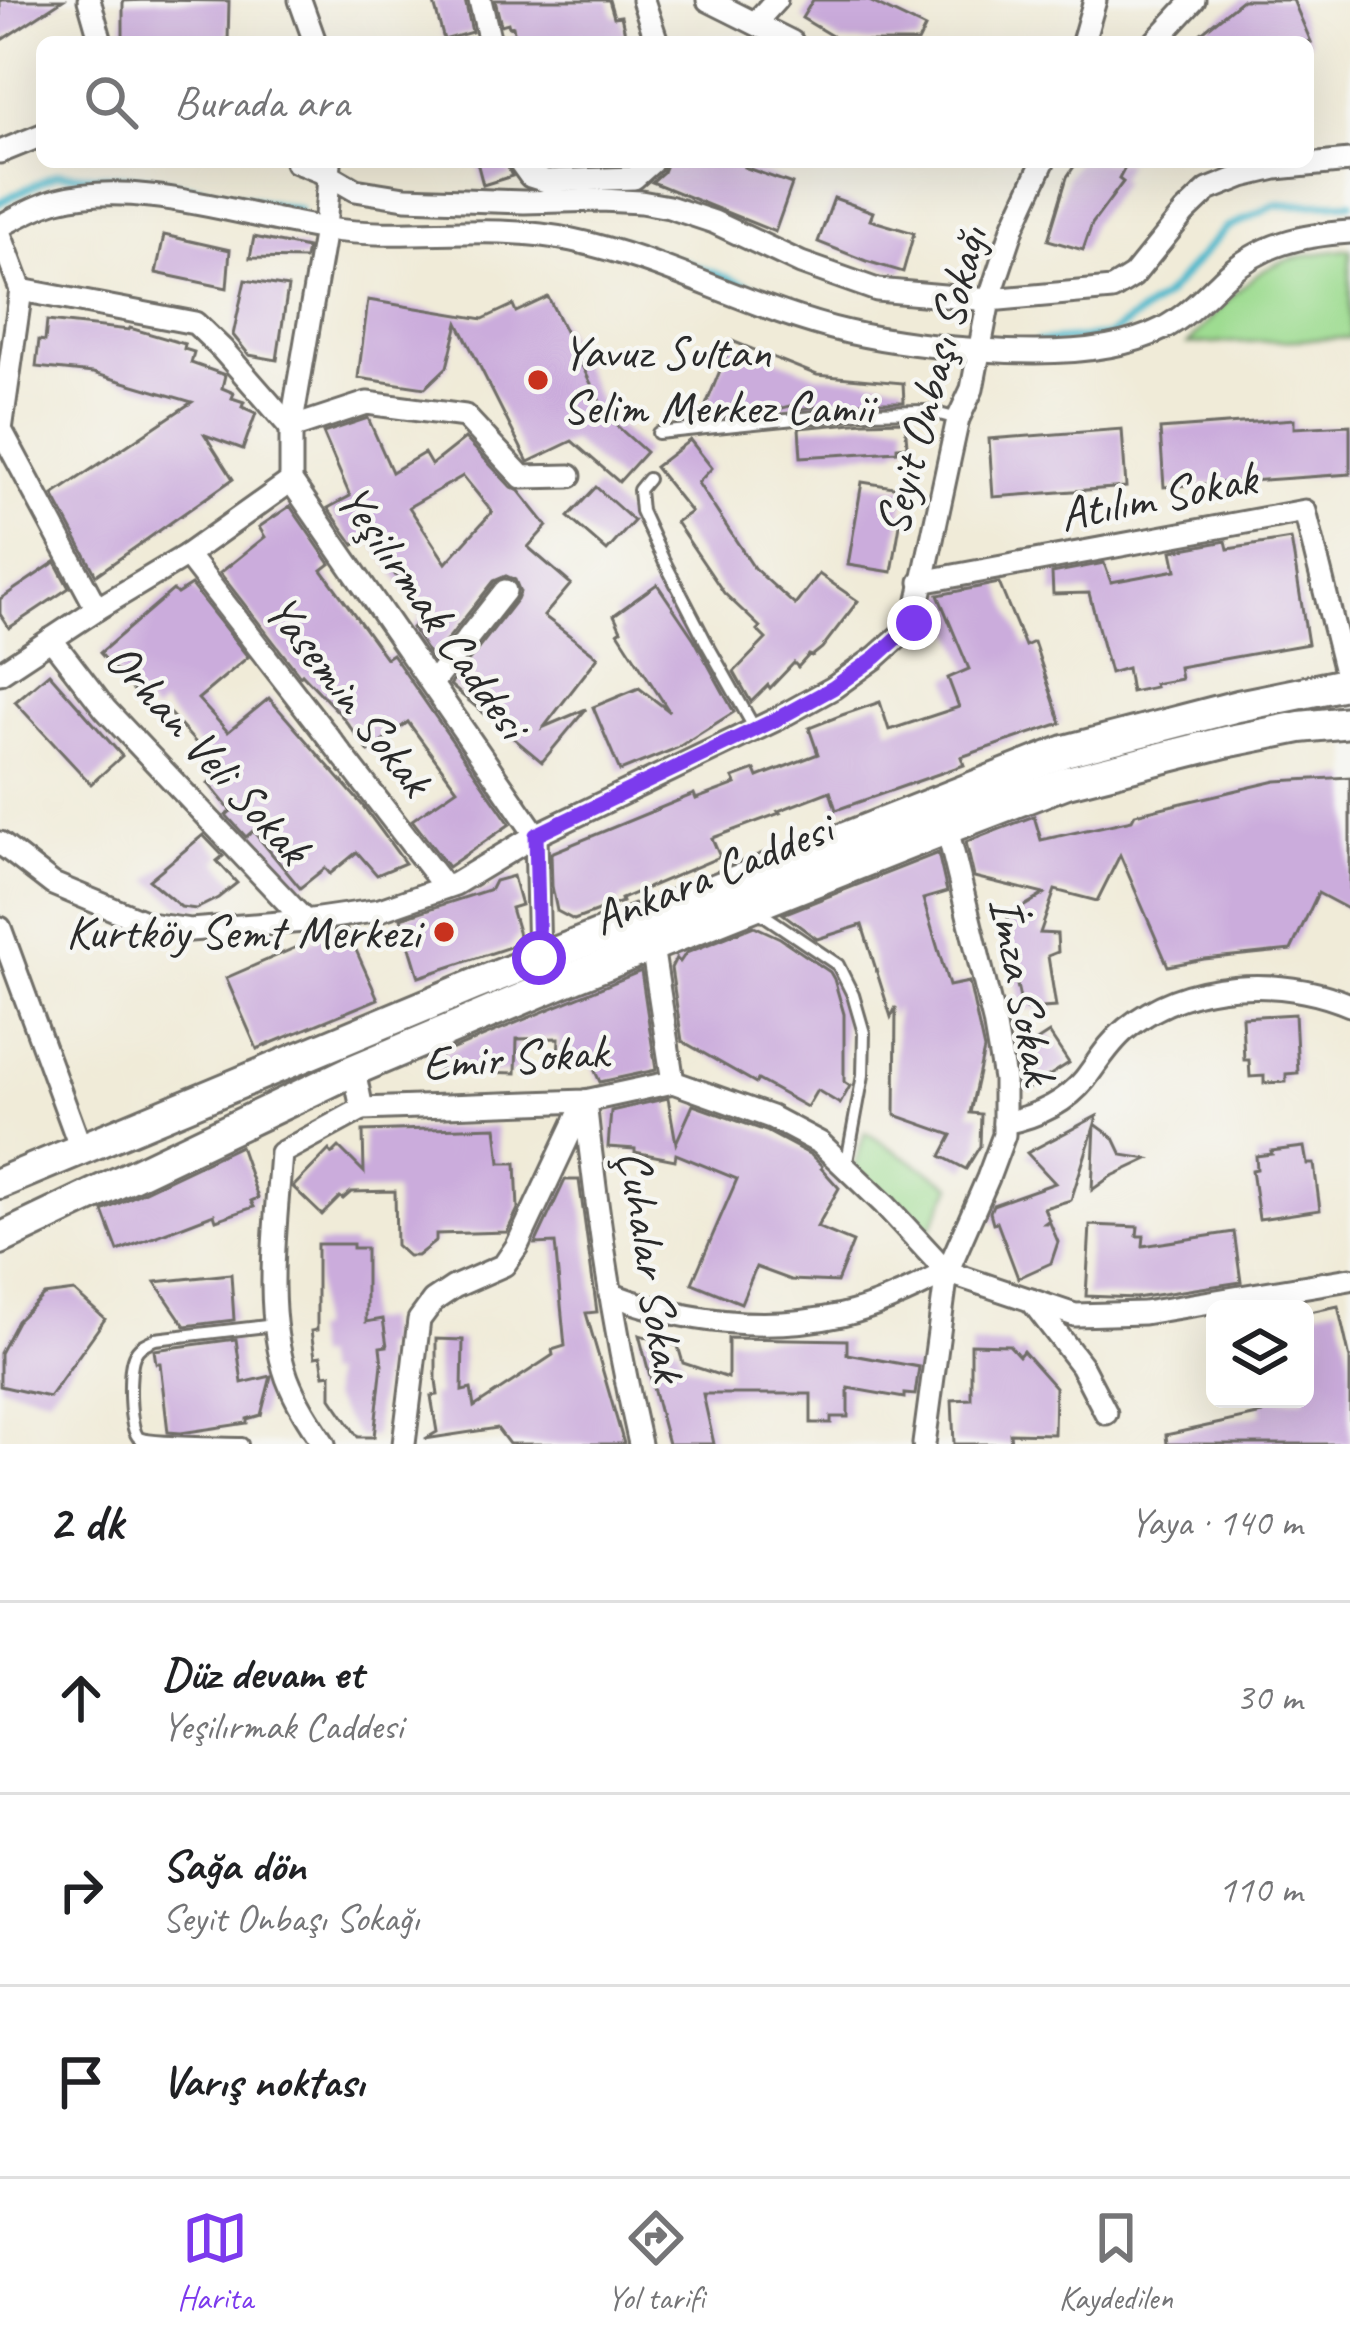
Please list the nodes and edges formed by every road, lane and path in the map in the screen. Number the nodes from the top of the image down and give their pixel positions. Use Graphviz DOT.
graph roads {
  1 [pos="88,0"];
  2 [pos="300,0"];
  3 [pos="481,0"];
  4 [pos="643,0"];
  5 [pos="709,0"];
  6 [pos="776,0"];
  7 [pos="1095,0"];
  8 [pos="1194,0"];
  9 [pos="755,23"];
  10 [pos="99,36"];
  11 [pos="313,36"];
  12 [pos="489,36"];
  13 [pos="655,36"];
  14 [pos="780,36"];
  15 [pos="1085,36"];
  16 [pos="1161,36"];
  17 [pos="36,137"];
  18 [pos="0,152"];
  19 [pos="1350,161"];
  20 [pos="1314,164"];
  21 [pos="524,168"];
  22 [pos="645,168"];
  23 [pos="1036,168"];
  24 [pos="1276,168"];
  25 [pos="330,169"];
  26 [pos="325,229"];
  27 [pos="0,230"];
  28 [pos="1350,232"];
  29 [pos="21,290"];
  30 [pos="989,300"];
  31 [pos="879,307"];
  32 [pos="857,333"];
  33 [pos="979,350"];
  34 [pos="958,418"];
  35 [pos="291,428"];
  36 [pos="1,430"];
  37 [pos="658,433"];
  38 [pos="570,476"];
  39 [pos="648,479"];
  40 [pos="291,481"];
  41 [pos="187,555"];
  42 [pos="922,582"];
  43 [pos="505,591"];
  44 [pos="97,609"];
  45 [pos="51,639"];
  46 [pos="5,661"];
  47 [pos="433,682"];
  48 [pos="1349,684"];
  49 [pos="1350,722"];
  50 [pos="755,729"];
  51 [pos="947,828"];
  52 [pos="536,835"];
  53 [pos="6,857"];
  54 [pos="444,886"];
  55 [pos="750,906"];
  56 [pos="305,921"];
  57 [pos="0,928"];
  58 [pos="652,946"];
  59 [pos="539,958"];
  60 [pos="1350,1005"];
  61 [pos="354,1070"];
  62 [pos="673,1082"];
  63 [pos="585,1101"];
  64 [pos="362,1109"];
  65 [pos="260,1115"];
  66 [pos="1004,1123"];
  67 [pos="81,1149"];
  68 [pos="281,1153"];
  69 [pos="846,1169"];
  70 [pos="0,1184"];
  71 [pos="0,1239"];
  72 [pos="947,1272"];
  73 [pos="1350,1279"];
  74 [pos="610,1294"];
  75 [pos="1031,1300"];
  76 [pos="275,1325"];
  77 [pos="1106,1413"];
  78 [pos="242,1444"];
  79 [pos="324,1444"];
  80 [pos="404,1444"];
  81 [pos="640,1444"];
  82 [pos="924,1444"];
  1 -- 10 [label="street"];
  2 -- 11 [label="street"];
  3 -- 12 [label="street"];
  4 -- 13 [label="street"];
  5 -- 9 [label="street"];
  6 -- 9 [label="street"];
  7 -- 15 [label="street"];
  8 -- 16 [label="street"];
  9 -- 14 [label="street"];
  17 -- 18 [label="street"];
  19 -- 20 [label="street"];
  21 -- 22 [label="street"];
  23 -- 30 [label="street, Seyit Onbaşı Sokağı"];
  24 -- 30 [label="street"];
  25 -- 26 [label="street, Yeşilırmak Caddesi"];
  25 -- 31 [label="street"];
  26 -- 27 [label="street"];
  26 -- 32 [label="street"];
  26 -- 35 [label="street, Yeşilırmak Caddesi"];
  27 -- 29 [label="street"];
  28 -- 33 [label="street"];
  29 -- 35 [label="street"];
  29 -- 36 [label="street"];
  30 -- 31 [label="street"];
  30 -- 33 [label="street, Seyit Onbaşı Sokağı"];
  31 -- 32 [label="street"];
  32 -- 33 [label="street"];
  33 -- 34 [label="street, Seyit Onbaşı Sokağı"];
  34 -- 37 [label="lane"];
  34 -- 42 [label="street, Seyit Onbaşı Sokağı"];
  35 -- 38 [label="street"];
  35 -- 40 [label="street, Yeşilırmak Caddesi"];
  36 -- 44 [label="street"];
  39 -- 50 [label="lane"];
  40 -- 41 [label="street"];
  40 -- 47 [label="street, Yeşilırmak Caddesi"];
  41 -- 44 [label="street"];
  41 -- 54 [label="street, Yasemin Sokak"];
  42 -- 48 [label="street, Atılım Sokak"];
  42 -- 50 [label="street, Seyit Onbaşı Sokağı"];
  43 -- 47 [label="street"];
  44 -- 45 [label="street"];
  45 -- 46 [label="street"];
  45 -- 56 [label="street, Orhan Veli Sokak"];
  47 -- 52 [label="street, Yeşilırmak Caddesi"];
  48 -- 59 [label="main road, Ankara Caddesi"];
  49 -- 51 [label="main road, Ankara Caddesi"];
  50 -- 52 [label="street, Seyit Onbaşı Sokağı"];
  51 -- 55 [label="main road, Ankara Caddesi"];
  51 -- 66 [label="street, İmza Sokak"];
  52 -- 54 [label="street, Seyit Onbaşı Sokağı"];
  52 -- 59 [label="street"];
  53 -- 56 [label="street, Seyit Onbaşı Sokağı"];
  54 -- 56 [label="street, Seyit Onbaşı Sokağı"];
  55 -- 58 [label="main road, Ankara Caddesi"];
  55 -- 69 [label="lane"];
  57 -- 67 [label="street"];
  58 -- 61 [label="main road, Ankara Caddesi"];
  58 -- 62 [label="street"];
  59 -- 67 [label="main road, Ankara Caddesi"];
  60 -- 66 [label="street"];
  61 -- 64 [label="street"];
  61 -- 65 [label="main road, Ankara Caddesi"];
  62 -- 63 [label="street, Emir Sokak"];
  62 -- 69 [label="street"];
  63 -- 64 [label="street, Emir Sokak"];
  63 -- 74 [label="street, Çuhalar Sokak"];
  63 -- 80 [label="street"];
  64 -- 68 [label="street"];
  65 -- 68 [label="street"];
  65 -- 71 [label="main road, Ankara Caddesi"];
  66 -- 72 [label="street, İmza Sokak"];
  67 -- 70 [label="main road, Ankara Caddesi"];
  68 -- 76 [label="street"];
  69 -- 72 [label="street"];
  72 -- 74 [label="street"];
  72 -- 75 [label="street"];
  72 -- 82 [label="street, İmza Sokak"];
  73 -- 75 [label="street"];
  74 -- 81 [label="street, Çuhalar Sokak"];
  75 -- 77 [label="street"];
  76 -- 78 [label="lane"];
  76 -- 79 [label="street"];
}
